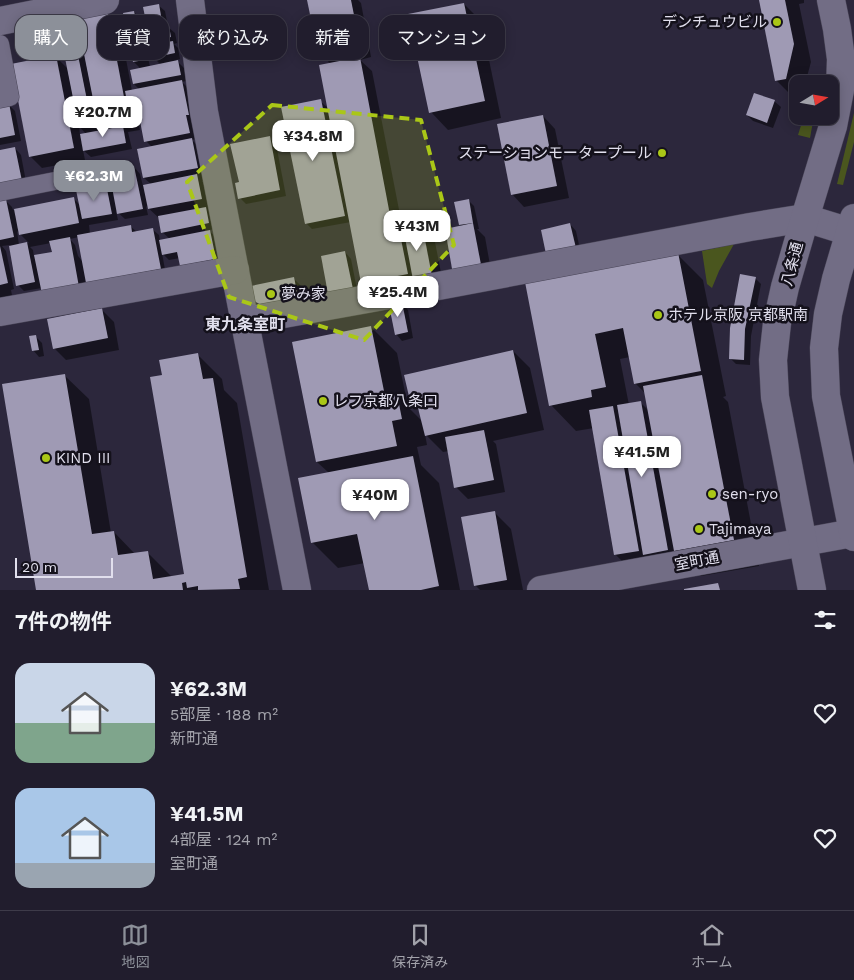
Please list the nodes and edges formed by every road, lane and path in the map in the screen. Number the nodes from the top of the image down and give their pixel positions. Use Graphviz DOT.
graph roads {
  1 [pos="190,0"];
  2 [pos="831,0"];
  3 [pos="88,2"];
  4 [pos="0,21"];
  5 [pos="0,44"];
  6 [pos="0,99"];
  7 [pos="85,175"];
  8 [pos="0,192"];
  9 [pos="804,218"];
  10 [pos="852,225"];
  11 [pos="235,270"];
  12 [pos="0,312"];
  13 [pos="245,321"];
  14 [pos="854,534"];
  15 [pos="802,542"];
  16 [pos="547,589"];
  17 [pos="297,590"];
  18 [pos="812,590"];
  1 -- 11 [label="street"];
  2 -- 9 [label="street, 八条通"];
  3 -- 4 [label="street"];
  5 -- 6 [label="lane"];
  7 -- 8 [label="lane"];
  9 -- 10 [label="street"];
  9 -- 13 [label="street"];
  9 -- 15 [label="street, 八条通"];
  10 -- 14 [label="street"];
  11 -- 12 [label="street"];
  11 -- 13 [label="street"];
  13 -- 17 [label="street"];
  14 -- 15 [label="street, 室町通"];
  15 -- 16 [label="street, 室町通"];
  15 -- 18 [label="street, 八条通"];
}
